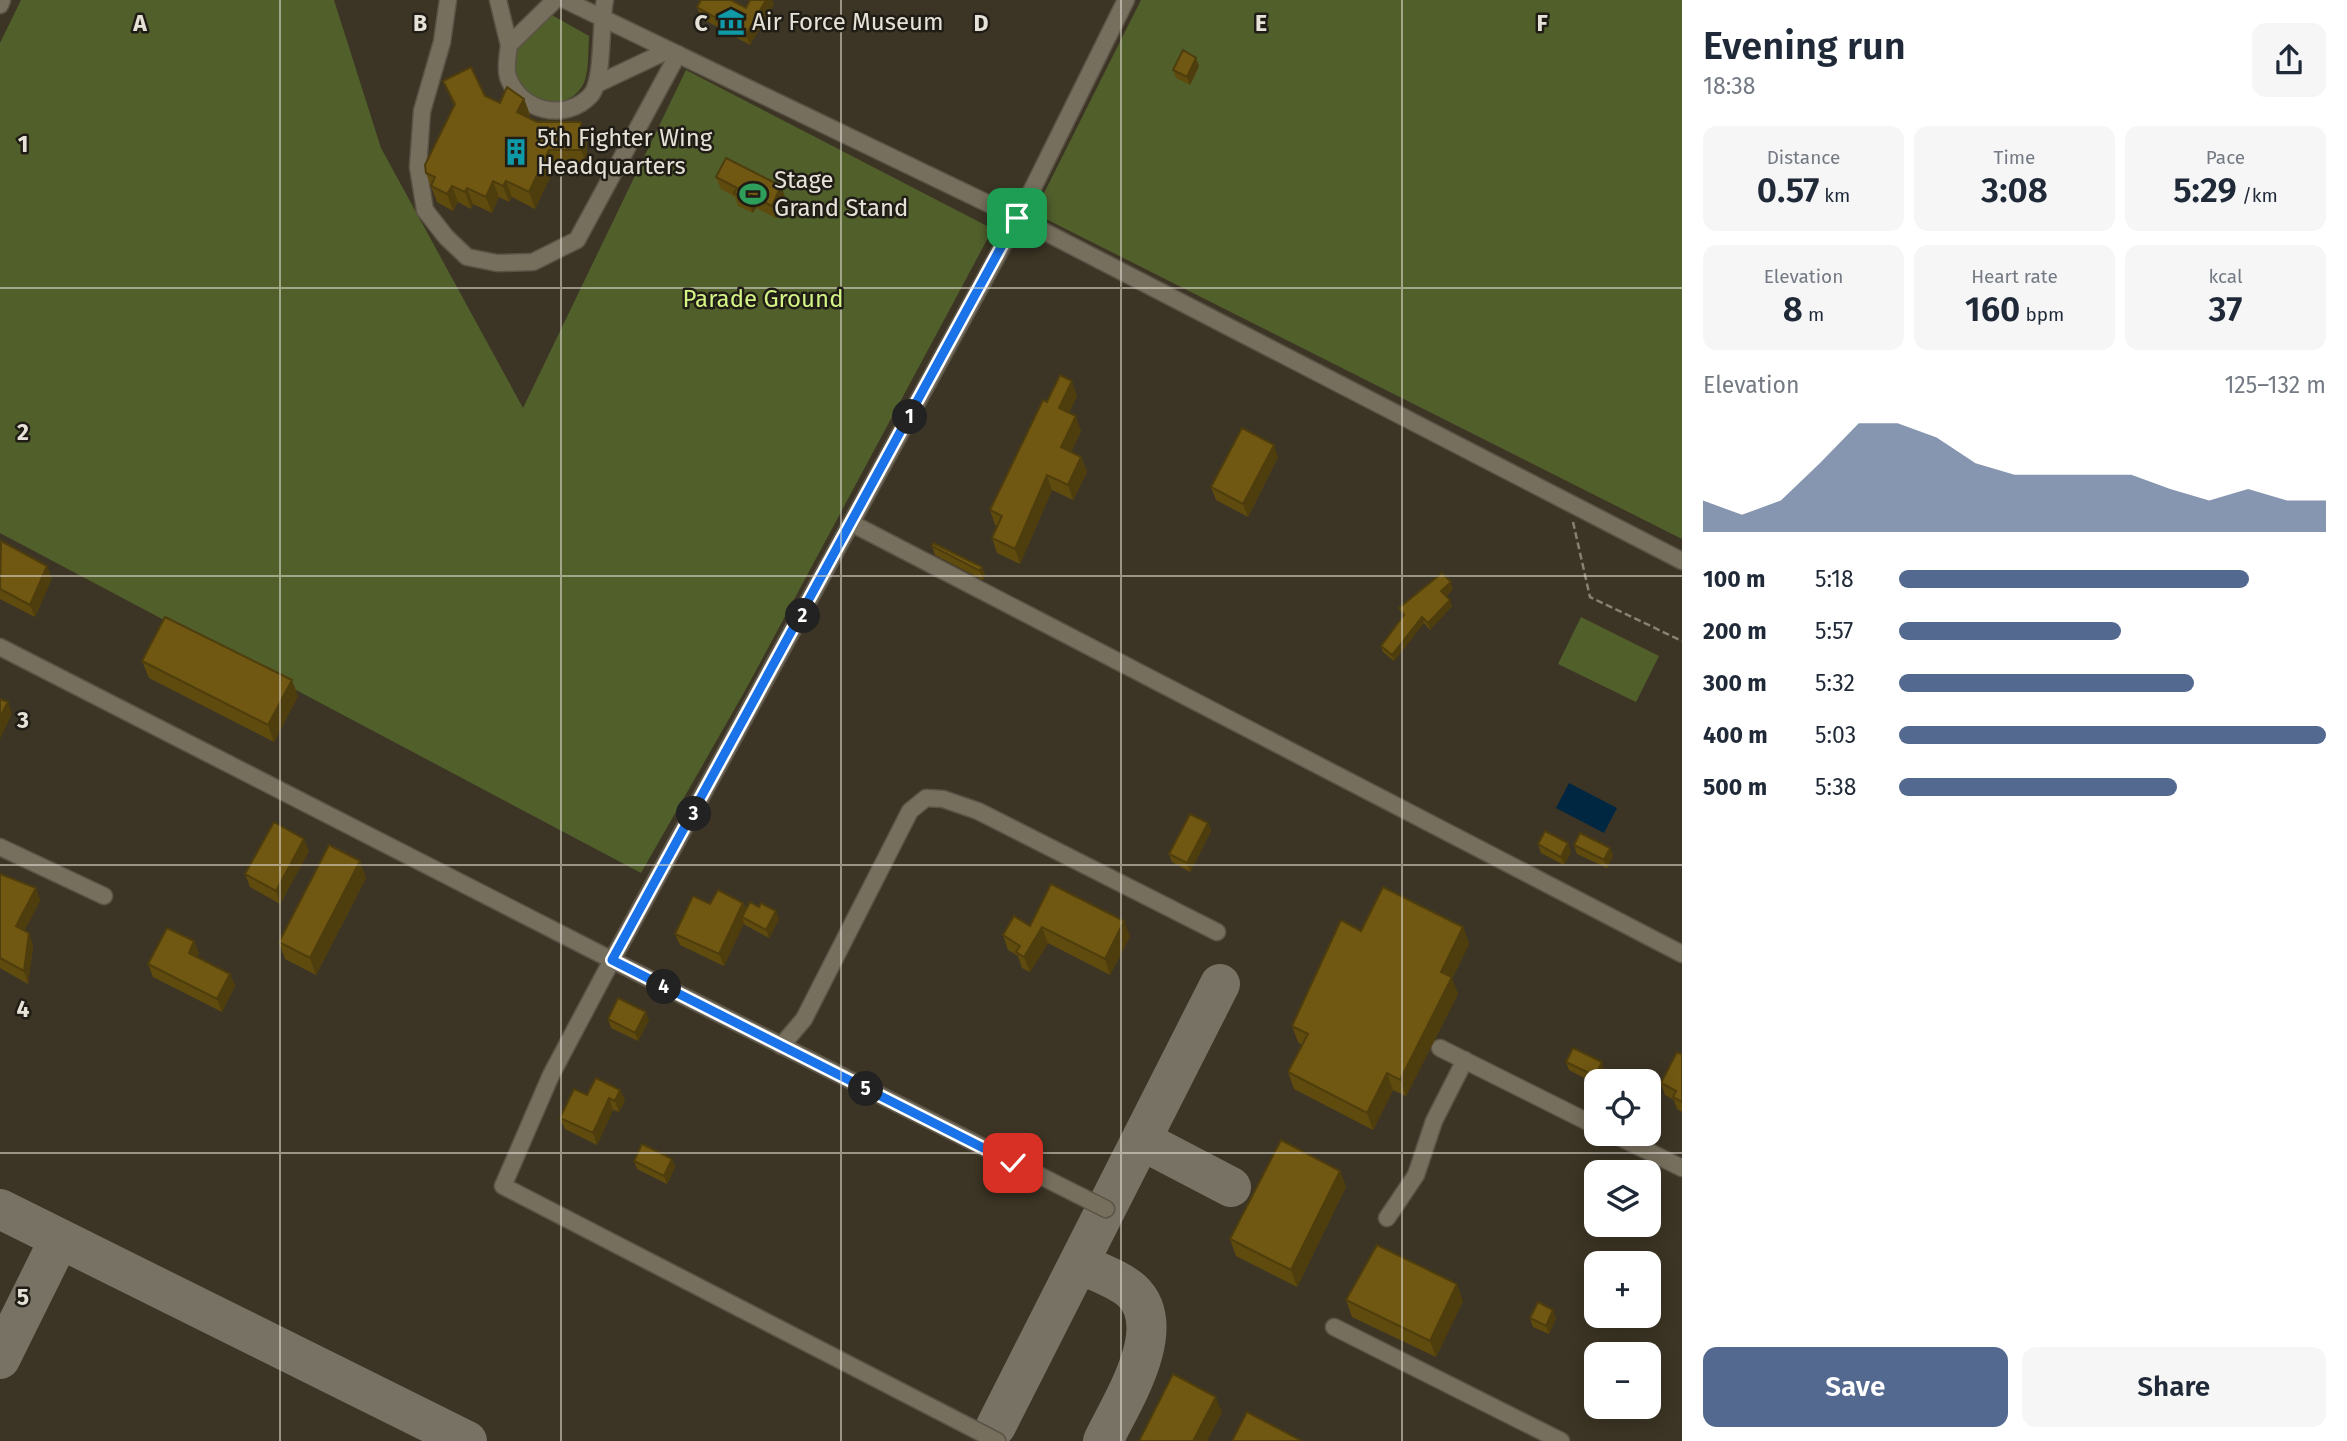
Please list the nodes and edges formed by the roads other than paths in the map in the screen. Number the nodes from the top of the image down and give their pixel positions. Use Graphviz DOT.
graph roads {
  1 [pos="2,0"];
  2 [pos="448,0"];
  3 [pos="498,0"];
  4 [pos="555,0"];
  5 [pos="565,0"];
  6 [pos="605,0"];
  7 [pos="1126,0"];
  8 [pos="0,5"];
  9 [pos="600,19"];
  10 [pos="509,45"];
  11 [pos="673,52"];
  12 [pos="597,84"];
  13 [pos="1017,218"];
  14 [pos="853,524"];
  15 [pos="1682,561"];
  16 [pos="0,647"];
  17 [pos="0,847"];
  18 [pos="104,896"];
  19 [pos="1217,932"];
  20 [pos="1682,954"];
  21 [pos="612,960"];
  22 [pos="781,1046"];
  23 [pos="1440,1048"];
  24 [pos="1465,1060"];
  25 [pos="1584,1120"];
  26 [pos="1637,1146"];
  27 [pos="1682,1168"];
  28 [pos="1105,1209"];
  29 [pos="1387,1218"];
  30 [pos="1334,1327"];
  31 [pos="997,1441"];
  32 [pos="1561,1441"];
  1 -- 8 [label="lane"];
  2 -- 11 [label="lane"];
  3 -- 10 [label="lane"];
  4 -- 10 [label="lane"];
  5 -- 9 [label="lane"];
  6 -- 9 [label="lane"];
  7 -- 13 [label="lane"];
  9 -- 11 [label="lane"];
  9 -- 12 [label="lane"];
  10 -- 12 [label="lane"];
  11 -- 12 [label="lane"];
  11 -- 13 [label="lane"];
  13 -- 14 [label="lane"];
  13 -- 15 [label="lane"];
  14 -- 20 [label="lane"];
  14 -- 21 [label="lane"];
  16 -- 21 [label="lane"];
  17 -- 18 [label="lane"];
  19 -- 22 [label="lane"];
  21 -- 22 [label="lane"];
  21 -- 31 [label="lane"];
  22 -- 28 [label="lane"];
  23 -- 24 [label="lane"];
  24 -- 25 [label="lane"];
  24 -- 29 [label="lane"];
  26 -- 27 [label="lane"];
  30 -- 32 [label="lane"];
}
